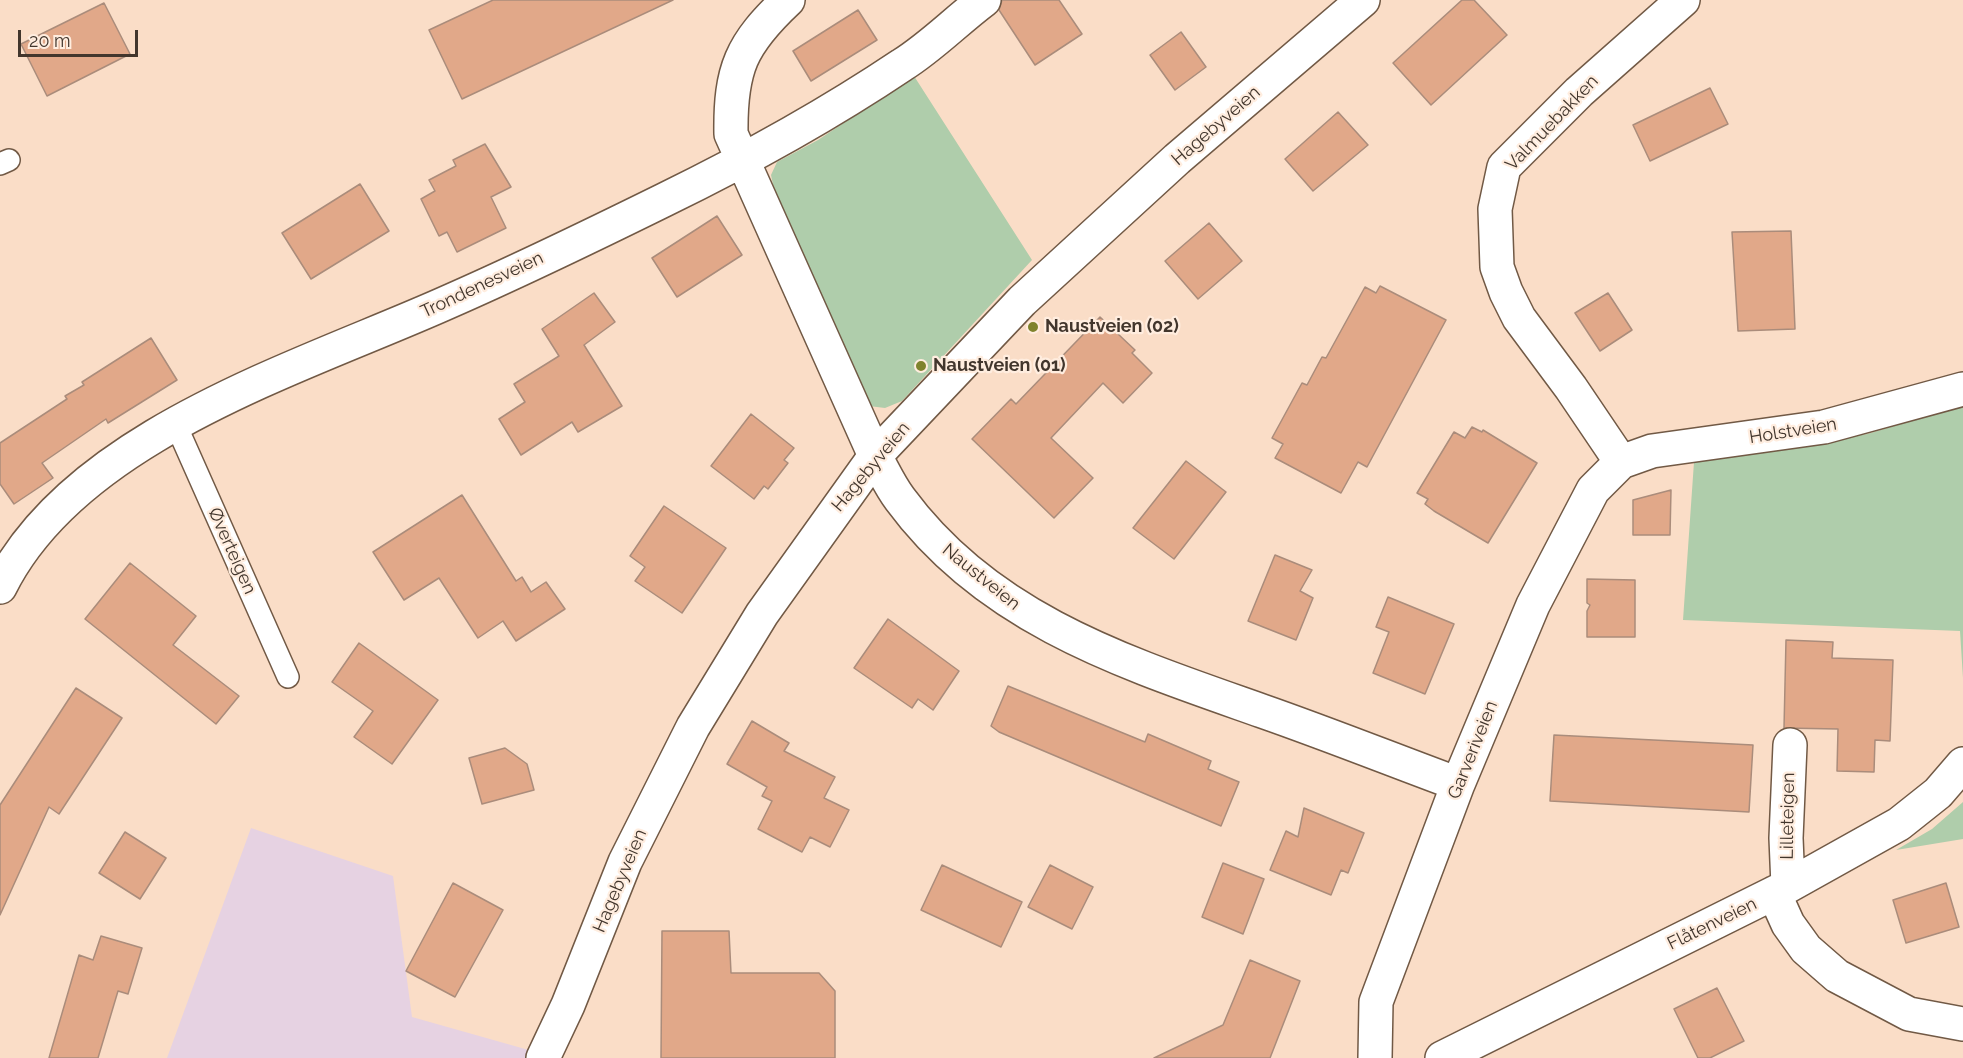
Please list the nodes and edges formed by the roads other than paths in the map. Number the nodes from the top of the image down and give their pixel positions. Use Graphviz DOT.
graph roads {
  1 [pos="788,0"];
  2 [pos="984,0"];
  3 [pos="1363,0"];
  4 [pos="1683,0"];
  5 [pos="742,160"];
  6 [pos="1963,389"];
  7 [pos="176,425"];
  8 [pos="875,456"];
  9 [pos="1621,462"];
  10 [pos="0,587"];
  11 [pos="288,676"];
  12 [pos="1790,745"];
  13 [pos="1963,764"];
  14 [pos="1458,784"];
  15 [pos="1781,890"];
  16 [pos="1963,1024"];
  17 [pos="543,1058"];
  18 [pos="1375,1058"];
  19 [pos="1443,1058"];
  1 -- 5 [label="street, Naustveien"];
  2 -- 5 [label="street, Trondenesveien"];
  3 -- 8 [label="street, Hagebyveien"];
  4 -- 9 [label="street, Valmuebakken"];
  5 -- 7 [label="street, Trondenesveien"];
  5 -- 8 [label="street, Naustveien"];
  6 -- 9 [label="street, Holstveien"];
  7 -- 10 [label="street, Trondenesveien"];
  7 -- 11 [label="lane, Øverteigen"];
  8 -- 14 [label="street, Naustveien"];
  8 -- 17 [label="street, Hagebyveien"];
  9 -- 14 [label="street, Garveriveien"];
  12 -- 15 [label="street, Lilleteigen"];
  13 -- 15 [label="street, Flåtenveien"];
  14 -- 18 [label="street, Garveriveien"];
  15 -- 16 [label="street"];
  15 -- 19 [label="street, Flåtenveien"];
}
